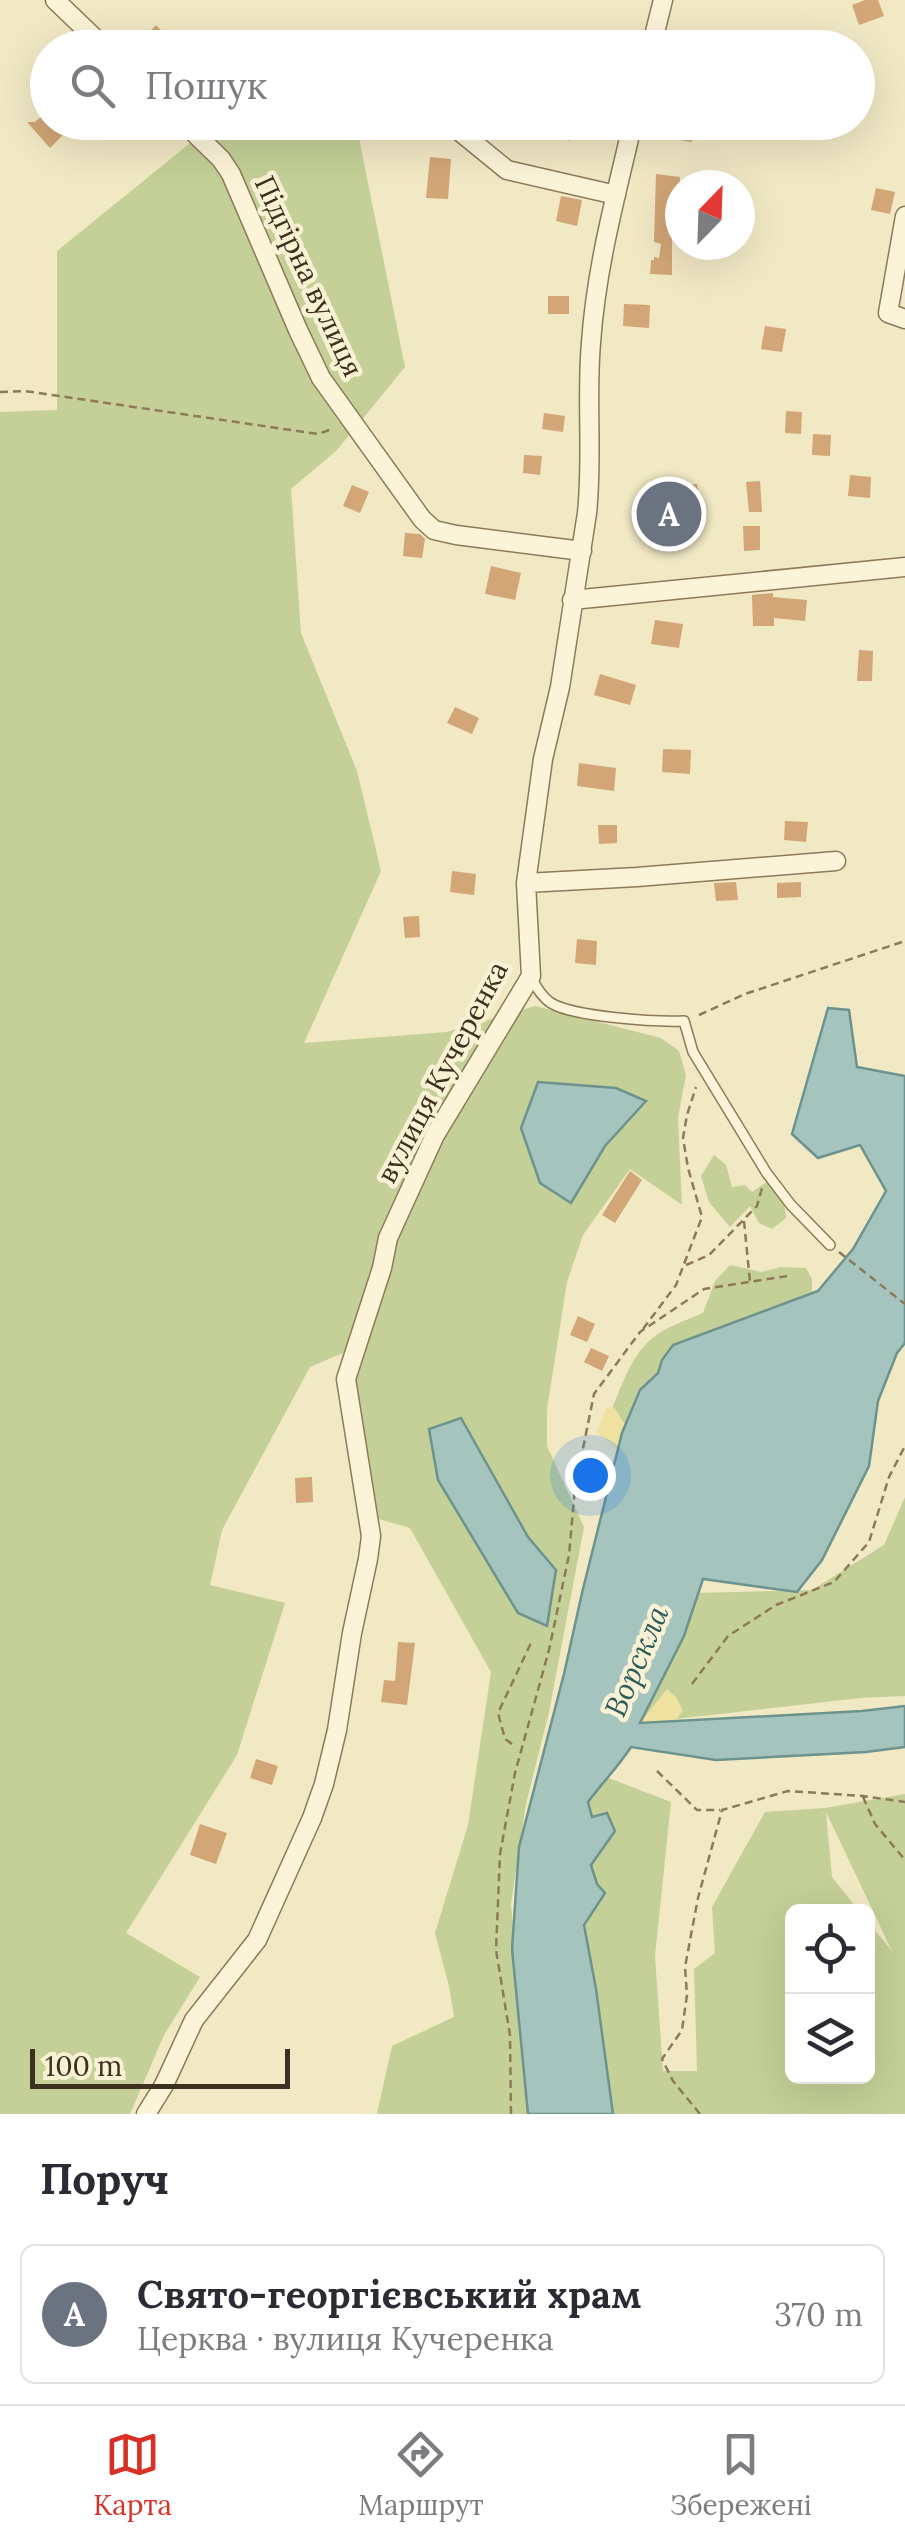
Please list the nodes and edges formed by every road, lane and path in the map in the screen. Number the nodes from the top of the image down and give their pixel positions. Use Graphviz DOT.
graph roads {
  1 [pos="55,0"];
  2 [pos="662,0"];
  3 [pos="86,30"];
  4 [pos="656,30"];
  5 [pos="201,140"];
  6 [pos="470,140"];
  7 [pos="629,140"];
  8 [pos="616,194"];
  9 [pos="905,216"];
  10 [pos="905,319"];
  11 [pos="0,392"];
  12 [pos="352,422"];
  13 [pos="582,551"];
  14 [pos="905,567"];
  15 [pos="572,600"];
  16 [pos="836,861"];
  17 [pos="526,882"];
  18 [pos="905,941"];
  19 [pos="531,976"];
  20 [pos="684,1021"];
  21 [pos="701,1066"];
  22 [pos="766,1172"];
  23 [pos="744,1219"];
  24 [pos="830,1245"];
  25 [pos="683,1267"];
  26 [pos="788,1276"];
  27 [pos="750,1282"];
  28 [pos="905,1304"];
  29 [pos="640,1332"];
  30 [pos="905,1446"];
  31 [pos="531,1642"];
  32 [pos="692,1684"];
  33 [pos="512,1744"];
  34 [pos="657,1771"];
  35 [pos="863,1796"];
  36 [pos="905,1802"];
  37 [pos="722,1810"];
  38 [pos="905,1860"];
  39 [pos="146,2114"];
  40 [pos="510,2114"];
  41 [pos="700,2114"];
  1 -- 3 [label="street"];
  2 -- 4 [label="street"];
  5 -- 12 [label="street, Підгірна вулиця"];
  6 -- 8 [label="street"];
  7 -- 8 [label="street, вулиця Кучеренка"];
  8 -- 13 [label="street, вулиця Кучеренка"];
  9 -- 10 [label="street"];
  11 -- 12 [label="path"];
  12 -- 13 [label="street, Підгірна вулиця"];
  13 -- 15 [label="street, вулиця Кучеренка"];
  14 -- 15 [label="street"];
  15 -- 17 [label="street, вулиця Кучеренка"];
  16 -- 17 [label="street"];
  17 -- 19 [label="street, вулиця Кучеренка"];
  18 -- 20 [label="path"];
  19 -- 20 [label="lane"];
  19 -- 39 [label="street, вулиця Кучеренка"];
  20 -- 21 [label="lane"];
  21 -- 22 [label="lane"];
  21 -- 25 [label="path"];
  22 -- 23 [label="path"];
  22 -- 24 [label="lane"];
  23 -- 25 [label="path"];
  23 -- 27 [label="path"];
  24 -- 28 [label="path"];
  25 -- 29 [label="path"];
  26 -- 27 [label="path"];
  27 -- 29 [label="path"];
  29 -- 40 [label="path"];
  30 -- 32 [label="path"];
  31 -- 33 [label="path"];
  34 -- 37 [label="path"];
  35 -- 36 [label="path"];
  35 -- 37 [label="path"];
  35 -- 38 [label="path"];
  37 -- 41 [label="path"];
}
